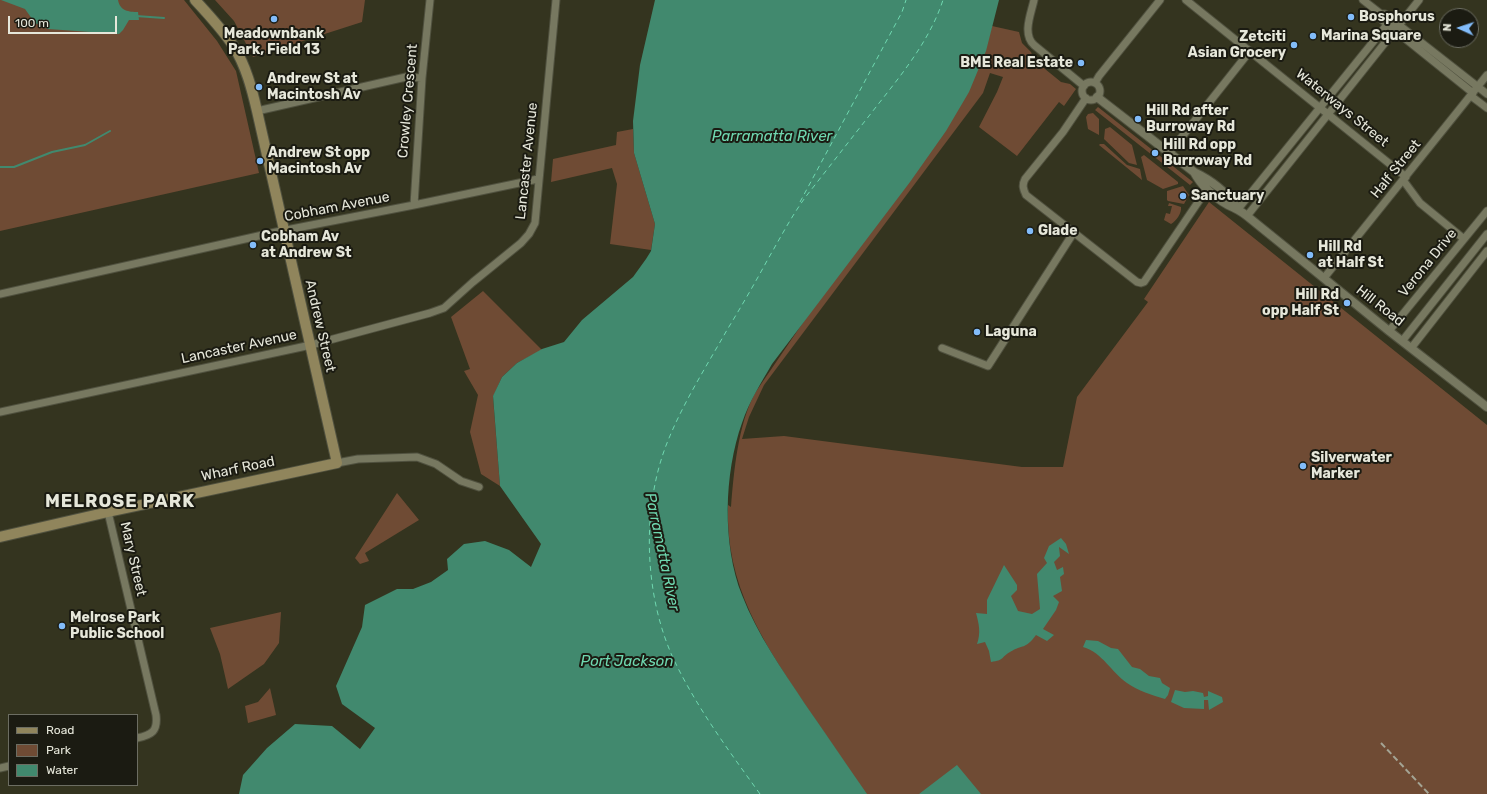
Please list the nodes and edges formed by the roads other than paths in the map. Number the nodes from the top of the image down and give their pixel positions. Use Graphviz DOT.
graph roads {
  1 [pos="195,0"];
  2 [pos="430,0"];
  3 [pos="556,0"];
  4 [pos="1034,0"];
  5 [pos="1160,0"];
  6 [pos="1186,0"];
  7 [pos="1363,0"];
  8 [pos="1418,0"];
  9 [pos="1389,21"];
  10 [pos="1397,27"];
  11 [pos="1250,52"];
  12 [pos="1487,75"];
  13 [pos="422,78"];
  14 [pos="1095,83"];
  15 [pos="1084,86"];
  16 [pos="1478,86"];
  17 [pos="1472,94"];
  18 [pos="1487,94"];
  19 [pos="1097,97"];
  20 [pos="1086,98"];
  21 [pos="1320,107"];
  22 [pos="1487,108"];
  23 [pos="257,111"];
  24 [pos="1328,114"];
  25 [pos="1168,153"];
  26 [pos="1194,172"];
  27 [pos="538,179"];
  28 [pos="1405,179"];
  29 [pos="1207,189"];
  30 [pos="414,205"];
  31 [pos="1238,209"];
  32 [pos="1487,211"];
  33 [pos="1247,216"];
  34 [pos="284,230"];
  35 [pos="1074,232"];
  36 [pos="1487,234"];
  37 [pos="1464,240"];
  38 [pos="1476,248"];
  39 [pos="1486,253"];
  40 [pos="1324,278"];
  41 [pos="0,294"];
  42 [pos="1390,331"];
  43 [pos="1403,340"];
  44 [pos="311,345"];
  45 [pos="1412,347"];
  46 [pos="942,348"];
  47 [pos="1487,407"];
  48 [pos="0,412"];
  49 [pos="337,463"];
  50 [pos="478,487"];
  51 [pos="108,512"];
  52 [pos="0,536"];
  53 [pos="138,738"];
  1 -- 23 [label="main road, Andrew Street"];
  2 -- 13 [label="street, Crowley Crescent"];
  3 -- 27 [label="street, Lancaster Avenue"];
  4 -- 15 [label="street"];
  5 -- 14 [label="street"];
  6 -- 11 [label="street, Waterways Street"];
  7 -- 9 [label="street"];
  8 -- 10 [label="street"];
  9 -- 10 [label="street"];
  9 -- 21 [label="street"];
  10 -- 16 [label="street"];
  10 -- 17 [label="street"];
  10 -- 24 [label="street"];
  11 -- 21 [label="street, Waterways Street"];
  11 -- 25 [label="street"];
  12 -- 16 [label="street, Half Street"];
  13 -- 23 [label="street"];
  13 -- 30 [label="street, Crowley Crescent"];
  14 -- 15 [label="street"];
  14 -- 19 [label="street"];
  15 -- 20 [label="street"];
  16 -- 17 [label="street, Half Street"];
  16 -- 18 [label="street"];
  17 -- 22 [label="street"];
  17 -- 28 [label="street, Half Street"];
  19 -- 20 [label="street"];
  19 -- 25 [label="street, Hill Road"];
  20 -- 35 [label="street"];
  21 -- 24 [label="street, Waterways Street"];
  21 -- 31 [label="street"];
  23 -- 34 [label="main road, Andrew Street"];
  24 -- 28 [label="street, Waterways Street"];
  24 -- 33 [label="street"];
  25 -- 26 [label="street, Hill Road"];
  26 -- 29 [label="street, Hill Road"];
  26 -- 31 [label="street, Hill Road"];
  27 -- 30 [label="street, Cobham Avenue"];
  27 -- 44 [label="street, Lancaster Avenue"];
  28 -- 37 [label="street, Waterways Street"];
  28 -- 40 [label="street, Half Street"];
  29 -- 31 [label="street, Hill Road"];
  29 -- 35 [label="street"];
  30 -- 34 [label="street, Cobham Avenue"];
  31 -- 33 [label="street, Hill Road"];
  32 -- 37 [label="street, Verona Drive"];
  33 -- 40 [label="street, Hill Road"];
  34 -- 41 [label="street, Cobham Avenue"];
  34 -- 44 [label="main road, Andrew Street"];
  35 -- 46 [label="street"];
  36 -- 38 [label="street, Verona Drive"];
  37 -- 42 [label="street, Verona Drive"];
  38 -- 39 [label="street"];
  38 -- 43 [label="street, Verona Drive"];
  39 -- 45 [label="street"];
  40 -- 42 [label="street, Hill Road"];
  42 -- 43 [label="street, Hill Road"];
  43 -- 45 [label="street, Hill Road"];
  44 -- 48 [label="street, Lancaster Avenue"];
  44 -- 49 [label="main road, Andrew Street"];
  45 -- 47 [label="street, Hill Road"];
  49 -- 50 [label="street, Wharf Road"];
  49 -- 51 [label="main road, Wharf Road"];
  51 -- 52 [label="main road, Wharf Road"];
  51 -- 53 [label="street, Mary Street"];
}
